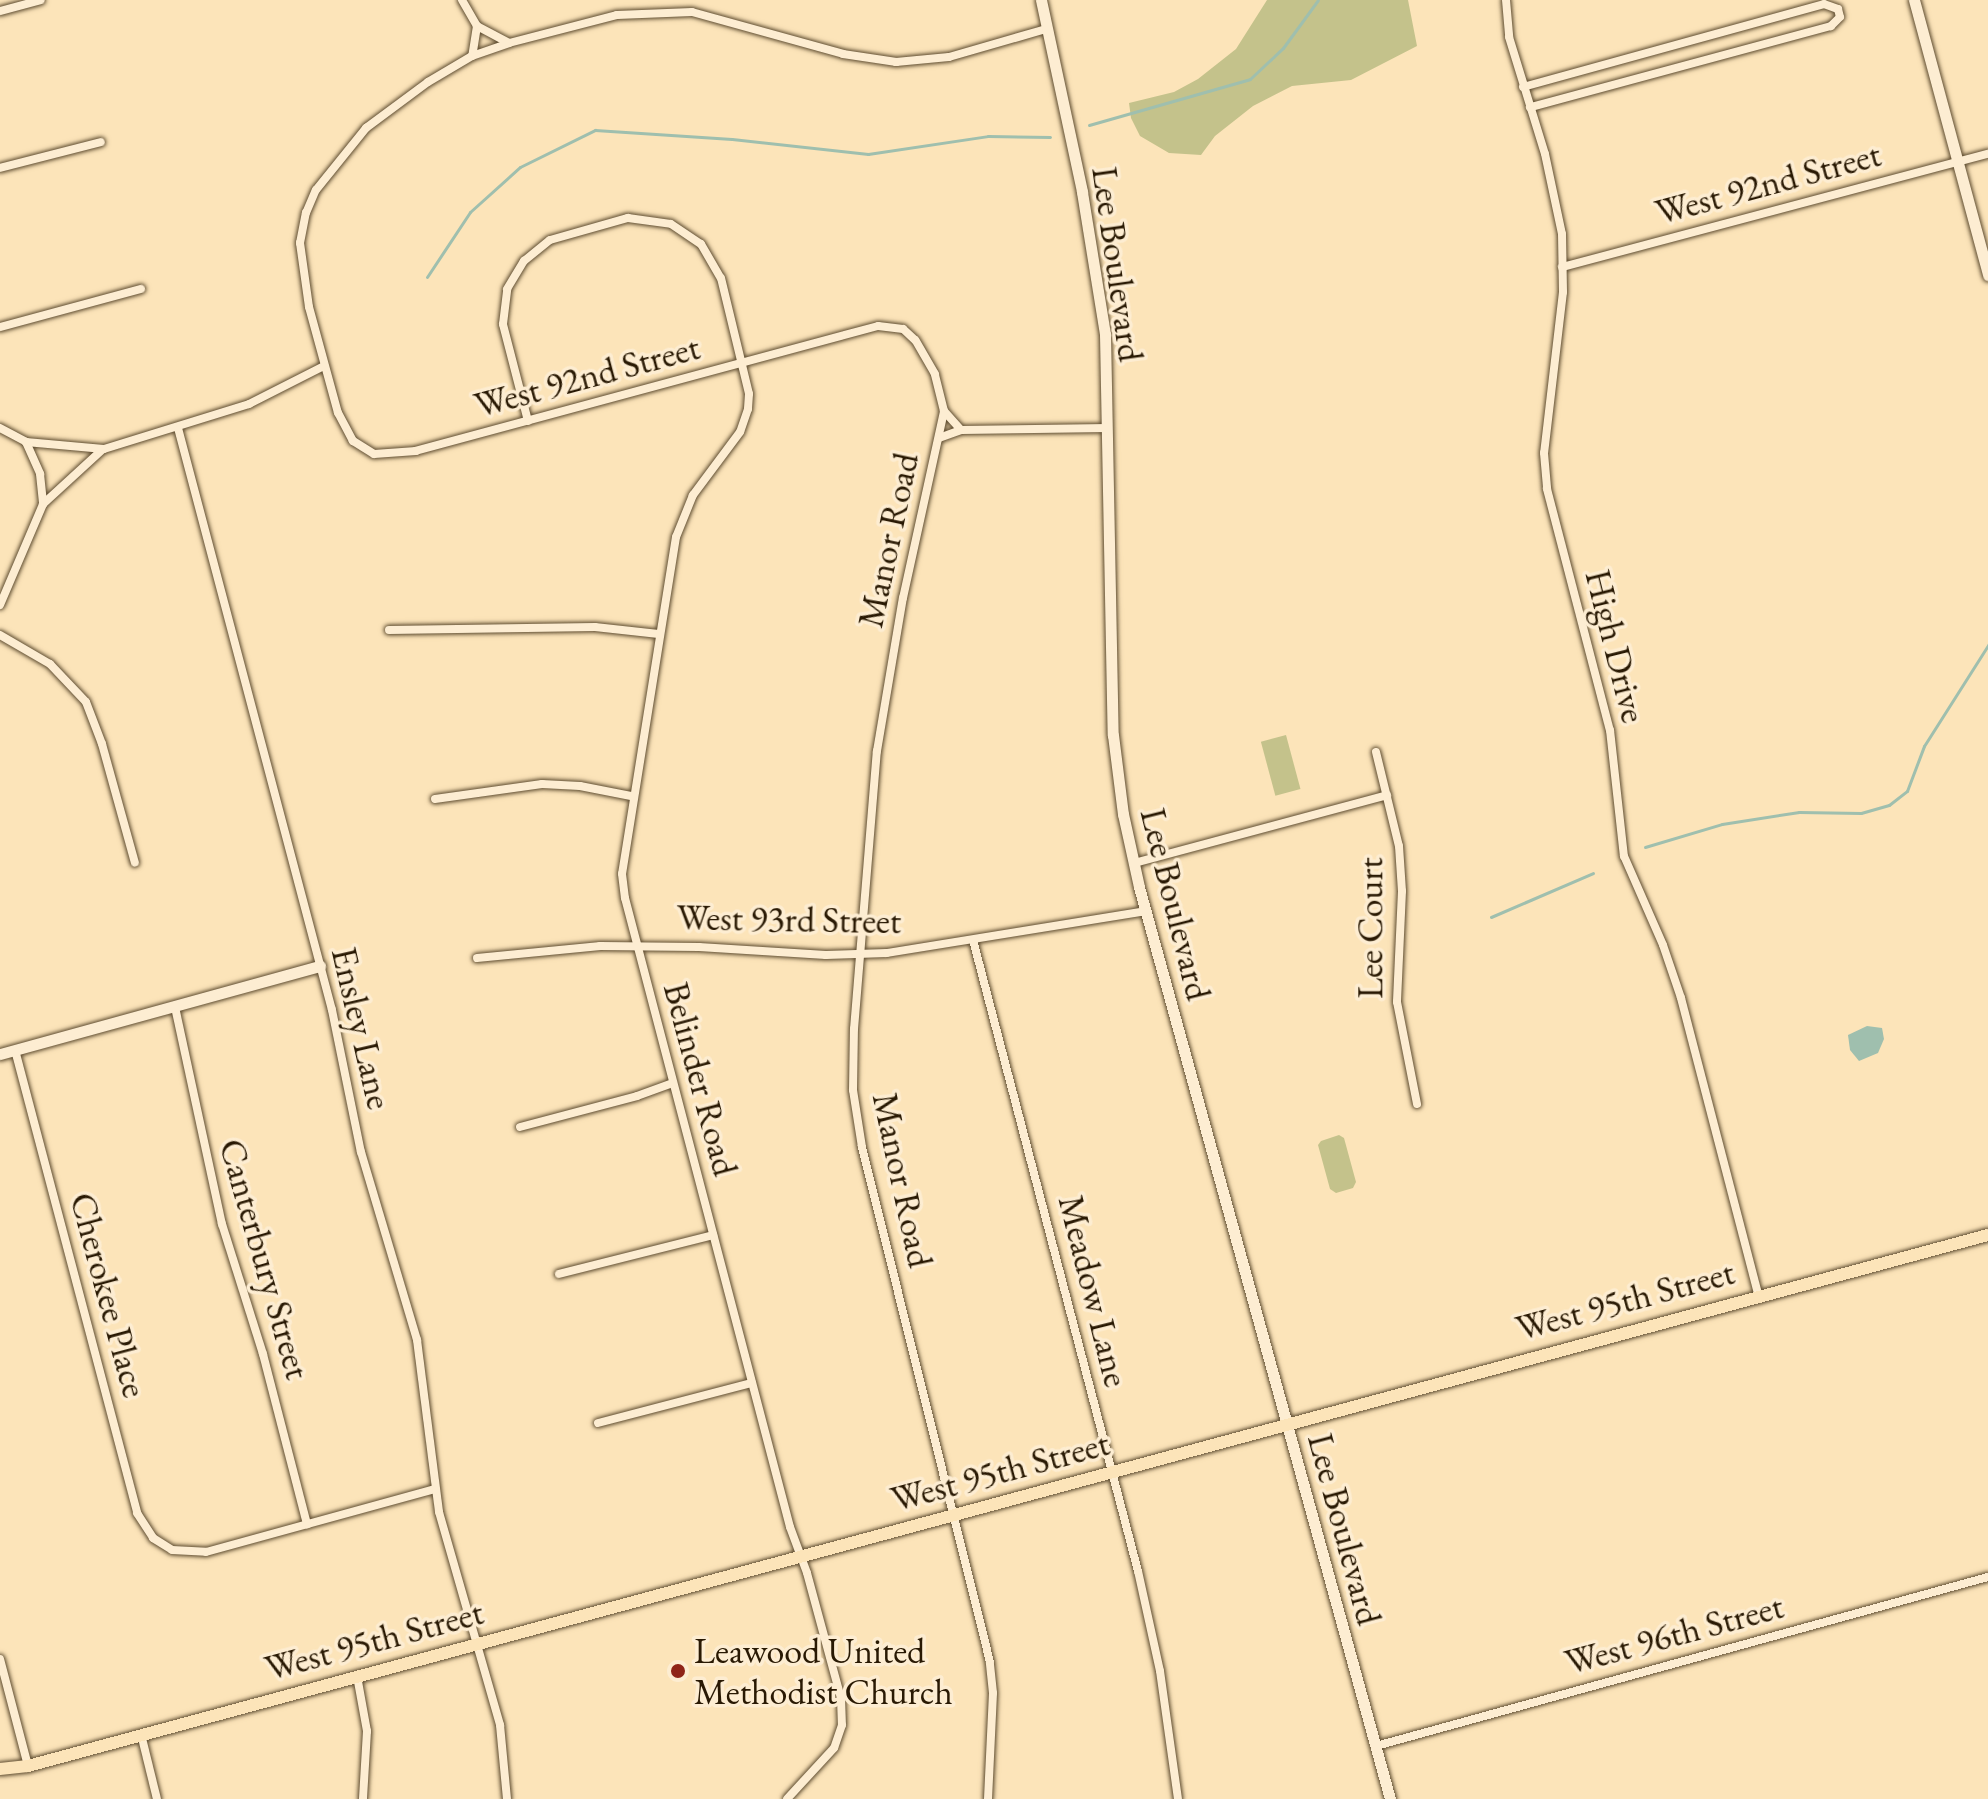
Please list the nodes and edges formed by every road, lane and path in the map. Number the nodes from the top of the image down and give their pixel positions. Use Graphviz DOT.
graph roads {
  1 [pos="41,0"];
  2 [pos="462,0"];
  3 [pos="1041,0"];
  4 [pos="1506,0"];
  5 [pos="1914,0"];
  6 [pos="0,11"];
  7 [pos="477,26"];
  8 [pos="1046,29"];
  9 [pos="509,43"];
  10 [pos="472,56"];
  11 [pos="1523,87"];
  12 [pos="1530,107"];
  13 [pos="101,142"];
  14 [pos="1988,154"];
  15 [pos="1958,162"];
  16 [pos="0,168"];
  17 [pos="1562,267"];
  18 [pos="1988,275"];
  19 [pos="141,289"];
  20 [pos="0,327"];
  21 [pos="913,337"];
  22 [pos="743,363"];
  23 [pos="324,366"];
  24 [pos="944,411"];
  25 [pos="528,421"];
  26 [pos="0,428"];
  27 [pos="178,428"];
  28 [pos="1108,428"];
  29 [pos="961,430"];
  30 [pos="939,438"];
  31 [pos="26,442"];
  32 [pos="104,449"];
  33 [pos="43,504"];
  34 [pos="0,605"];
  35 [pos="389,630"];
  36 [pos="659,634"];
  37 [pos="0,635"];
  38 [pos="1376,752"];
  39 [pos="1387,795"];
  40 [pos="631,796"];
  41 [pos="435,799"];
  42 [pos="135,863"];
  43 [pos="1134,863"];
  44 [pos="1146,911"];
  45 [pos="973,940"];
  46 [pos="637,946"];
  47 [pos="860,954"];
  48 [pos="477,958"];
  49 [pos="320,966"];
  50 [pos="175,1007"];
  51 [pos="15,1050"];
  52 [pos="0,1054"];
  53 [pos="673,1083"];
  54 [pos="1417,1104"];
  55 [pos="520,1127"];
  56 [pos="713,1235"];
  57 [pos="1988,1235"];
  58 [pos="559,1274"];
  59 [pos="1758,1294"];
  60 [pos="752,1383"];
  61 [pos="598,1423"];
  62 [pos="1287,1423"];
  63 [pos="1111,1471"];
  64 [pos="435,1489"];
  65 [pos="955,1515"];
  66 [pos="307,1524"];
  67 [pos="801,1556"];
  68 [pos="1988,1577"];
  69 [pos="475,1643"];
  70 [pos="0,1659"];
  71 [pos="357,1676"];
  72 [pos="141,1734"];
  73 [pos="1376,1746"];
  74 [pos="28,1766"];
  75 [pos="0,1769"];
  76 [pos="0,1780"];
  77 [pos="157,1799"];
  78 [pos="363,1799"];
  79 [pos="507,1799"];
  80 [pos="787,1799"];
  81 [pos="988,1799"];
  82 [pos="1178,1799"];
  83 [pos="1390,1799"];
  1 -- 6 [label="street"];
  2 -- 7 [label="street"];
  3 -- 8 [label="street, Lee Boulevard"];
  4 -- 11 [label="street, High Drive"];
  5 -- 15 [label="street"];
  7 -- 9 [label="street"];
  7 -- 10 [label="street"];
  8 -- 9 [label="street, West 92nd Street"];
  8 -- 28 [label="street, Lee Boulevard"];
  9 -- 10 [label="street, West 92nd Street"];
  10 -- 23 [label="street, West 92nd Street"];
  11 -- 12 [label="street, High Drive"];
  11 -- 12 [label="street"];
  12 -- 17 [label="street, High Drive"];
  13 -- 16 [label="street"];
  14 -- 15 [label="street, West 92nd Street"];
  15 -- 17 [label="street, West 92nd Street"];
  15 -- 18 [label="street"];
  17 -- 59 [label="street, High Drive"];
  19 -- 20 [label="street"];
  21 -- 22 [label="street, West 92nd Street"];
  21 -- 24 [label="street, Manor Road"];
  22 -- 25 [label="street, West 92nd Street"];
  22 -- 25 [label="street, Belinder Road"];
  22 -- 36 [label="street, Belinder Road"];
  23 -- 25 [label="street, West 92nd Street"];
  23 -- 27 [label="street"];
  24 -- 29 [label="street"];
  24 -- 30 [label="street, Manor Road"];
  26 -- 31 [label="street"];
  27 -- 32 [label="street"];
  27 -- 49 [label="street, Ensley Lane"];
  28 -- 29 [label="street"];
  28 -- 43 [label="street, Lee Boulevard"];
  29 -- 30 [label="street"];
  30 -- 47 [label="street, Manor Road"];
  31 -- 32 [label="street"];
  31 -- 33 [label="street"];
  32 -- 33 [label="street"];
  33 -- 34 [label="street"];
  35 -- 36 [label="street"];
  36 -- 40 [label="street, Belinder Road"];
  37 -- 42 [label="street"];
  38 -- 39 [label="street, Lee Court"];
  39 -- 43 [label="street"];
  39 -- 54 [label="street, Lee Court"];
  40 -- 41 [label="street"];
  40 -- 46 [label="street, Belinder Road"];
  43 -- 44 [label="street, Lee Boulevard"];
  44 -- 45 [label="street, West 93rd Street"];
  44 -- 62 [label="street, Lee Boulevard"];
  45 -- 47 [label="street, West 93rd Street"];
  45 -- 63 [label="street, Meadow Lane"];
  46 -- 47 [label="street, West 93rd Street"];
  46 -- 48 [label="street, West 93rd Street"];
  46 -- 53 [label="street, Belinder Road"];
  47 -- 65 [label="street, Manor Road"];
  49 -- 50 [label="street"];
  49 -- 64 [label="street, Ensley Lane"];
  50 -- 51 [label="street"];
  50 -- 66 [label="street, Canterbury Street"];
  51 -- 52 [label="street"];
  51 -- 66 [label="street, Cherokee Place"];
  53 -- 55 [label="street"];
  53 -- 56 [label="street, Belinder Road"];
  56 -- 58 [label="street"];
  56 -- 60 [label="street, Belinder Road"];
  57 -- 59 [label="main road, West 95th Street"];
  59 -- 62 [label="main road, West 95th Street"];
  60 -- 61 [label="street"];
  60 -- 67 [label="street, Belinder Road"];
  62 -- 63 [label="main road, West 95th Street"];
  62 -- 73 [label="street, Lee Boulevard"];
  63 -- 65 [label="main road, West 95th Street"];
  63 -- 82 [label="street, Meadow Lane"];
  64 -- 66 [label="street"];
  64 -- 69 [label="street, Ensley Lane"];
  65 -- 67 [label="main road, West 95th Street"];
  65 -- 81 [label="street, Manor Road"];
  67 -- 69 [label="main road, West 95th Street"];
  67 -- 80 [label="street, Belinder Road"];
  68 -- 73 [label="street, West 96th Street"];
  69 -- 71 [label="main road, West 95th Street"];
  69 -- 79 [label="street, Ensley Lane"];
  70 -- 74 [label="street"];
  71 -- 72 [label="main road, West 95th Street"];
  71 -- 78 [label="street"];
  72 -- 74 [label="main road, West 95th Street"];
  72 -- 77 [label="street"];
  73 -- 83 [label="street, Lee Boulevard"];
  74 -- 75 [label="main road, West 95th Street"];
  74 -- 76 [label="main road, West 95th Street"];
}
